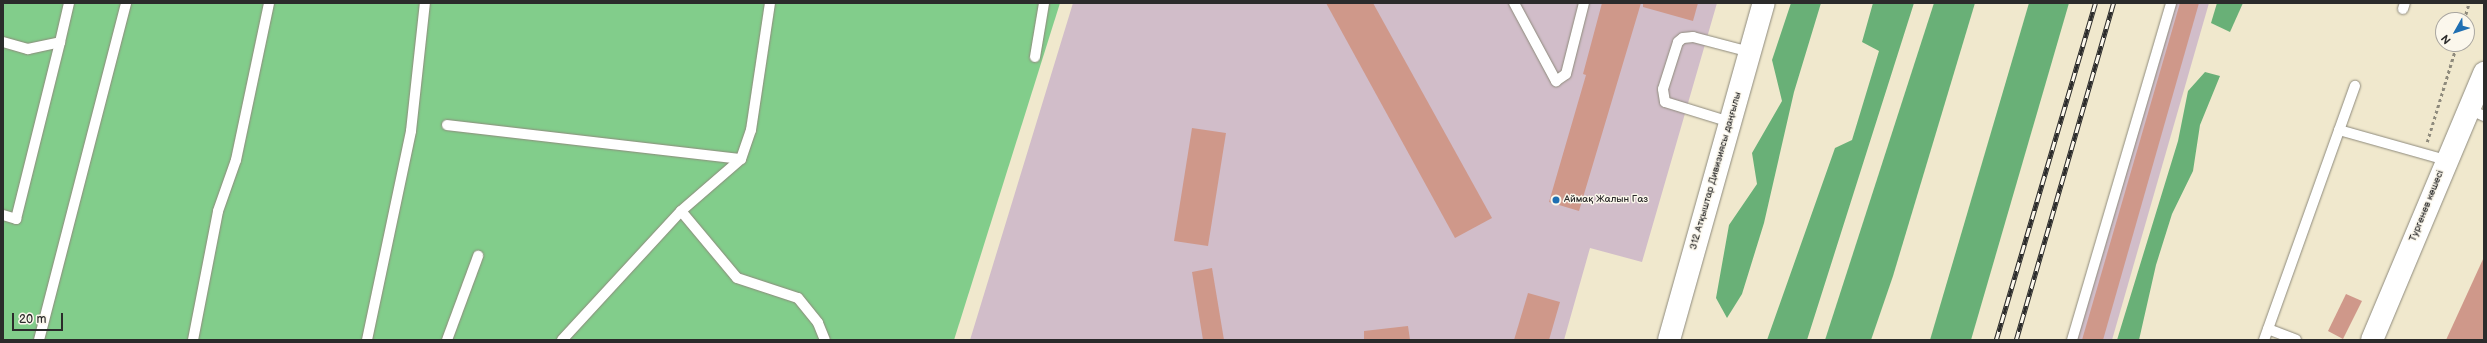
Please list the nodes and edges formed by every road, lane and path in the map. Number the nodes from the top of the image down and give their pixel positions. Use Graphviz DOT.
graph roads {
  1 [pos="69,3"];
  2 [pos="126,3"];
  3 [pos="269,3"];
  4 [pos="425,3"];
  5 [pos="770,3"];
  6 [pos="1044,3"];
  7 [pos="1514,3"];
  8 [pos="1584,3"];
  9 [pos="1764,3"];
  10 [pos="2172,3"];
  11 [pos="3,42"];
  12 [pos="60,42"];
  13 [pos="1750,52"];
  14 [pos="2455,52"];
  15 [pos="1035,57"];
  16 [pos="2484,73"];
  17 [pos="2355,86"];
  18 [pos="2476,112"];
  19 [pos="1730,122"];
  20 [pos="447,125"];
  21 [pos="2339,130"];
  22 [pos="2423,154"];
  23 [pos="741,159"];
  24 [pos="2446,160"];
  25 [pos="681,211"];
  26 [pos="3,215"];
  27 [pos="478,256"];
  28 [pos="2268,329"];
  29 [pos="39,340"];
  30 [pos="193,340"];
  31 [pos="367,340"];
  32 [pos="447,340"];
  33 [pos="562,340"];
  34 [pos="825,340"];
  35 [pos="1669,340"];
  36 [pos="2072,340"];
  37 [pos="2264,340"];
  38 [pos="2296,340"];
  39 [pos="2372,340"];
  1 -- 12 [label="lane"];
  2 -- 29 [label="lane"];
  3 -- 30 [label="lane"];
  4 -- 31 [label="lane"];
  5 -- 23 [label="lane"];
  6 -- 15 [label="lane"];
  7 -- 8 [label="lane"];
  9 -- 13 [label="main road, 312 Атқыштар Дивизиясы даңғылы"];
  10 -- 36 [label="lane"];
  11 -- 12 [label="lane"];
  12 -- 26 [label="lane"];
  13 -- 19 [label="main road, 312 Атқыштар Дивизиясы даңғылы"];
  13 -- 19 [label="lane"];
  14 -- 22 [label="path"];
  16 -- 18 [label="main road, Тургенев көшесі"];
  17 -- 21 [label="lane"];
  18 -- 24 [label="main road, Тургенев көшесі"];
  19 -- 35 [label="main road, 312 Атқыштар Дивизиясы даңғылы"];
  20 -- 23 [label="lane"];
  21 -- 22 [label="lane"];
  21 -- 28 [label="lane"];
  22 -- 24 [label="lane"];
  23 -- 25 [label="lane"];
  24 -- 39 [label="main road, Тургенев көшесі"];
  25 -- 33 [label="lane"];
  25 -- 34 [label="lane"];
  27 -- 32 [label="lane"];
  28 -- 37 [label="lane"];
  28 -- 38 [label="lane"];
}
